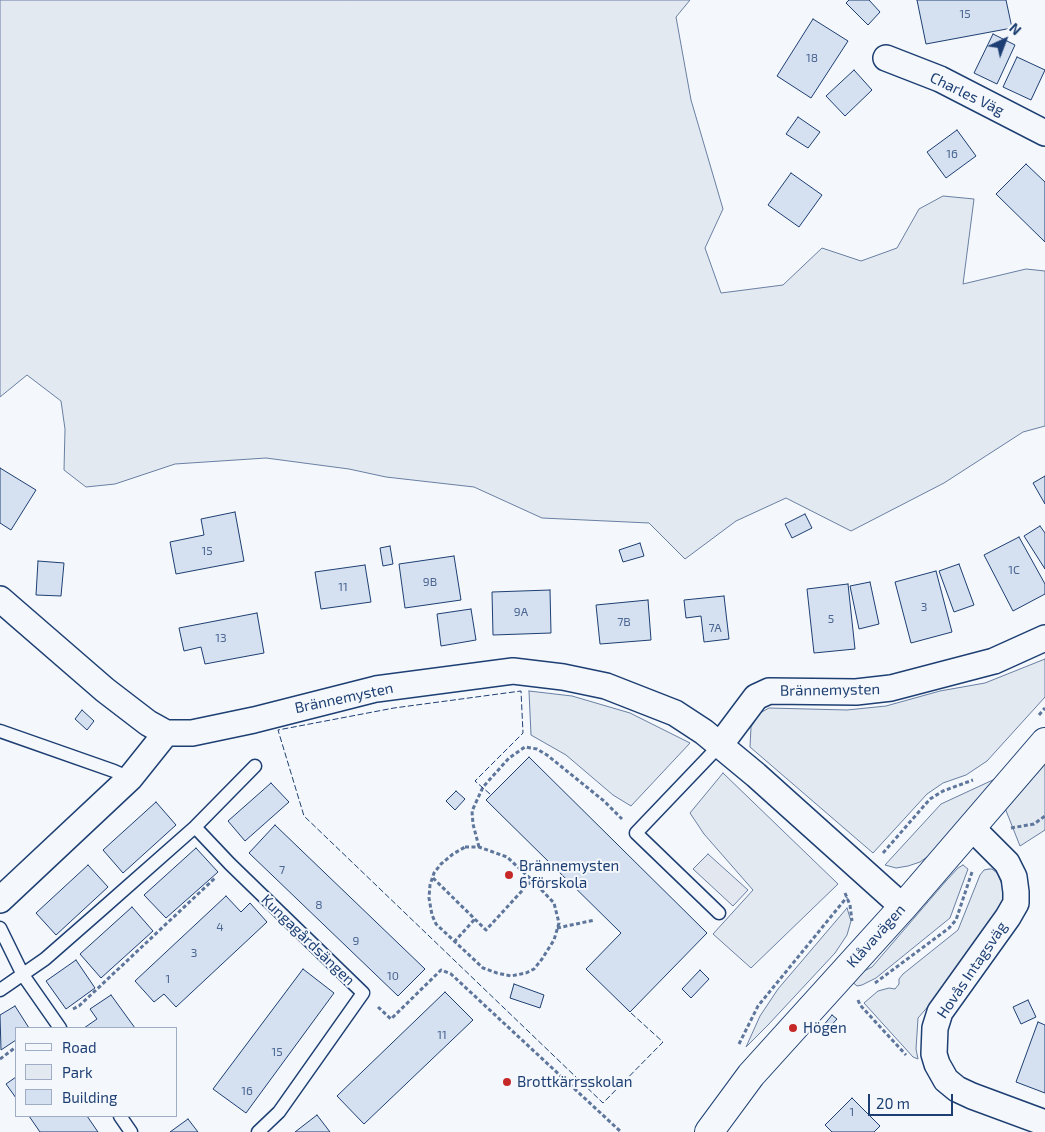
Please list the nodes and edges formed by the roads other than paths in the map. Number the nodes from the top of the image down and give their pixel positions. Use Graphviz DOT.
graph roads {
  1 [pos="886,58"];
  2 [pos="1045,133"];
  3 [pos="0,599"];
  4 [pos="1045,638"];
  5 [pos="0,731"];
  6 [pos="1039,732"];
  7 [pos="166,733"];
  8 [pos="720,744"];
  9 [pos="255,766"];
  10 [pos="130,778"];
  11 [pos="195,827"];
  12 [pos="981,837"];
  13 [pos="0,900"];
  14 [pos="903,907"];
  15 [pos="719,913"];
  16 [pos="0,928"];
  17 [pos="23,975"];
  18 [pos="0,990"];
  19 [pos="57,1024"];
  20 [pos="121,1117"];
  21 [pos="1045,1123"];
  22 [pos="131,1132"];
  23 [pos="258,1132"];
  24 [pos="709,1132"];
  1 -- 2 [label="street, Charles Väg"];
  3 -- 7 [label="street, Brännemysten"];
  4 -- 8 [label="street, Brännemysten"];
  5 -- 10 [label="lane"];
  6 -- 12 [label="street, Klåvavägen"];
  7 -- 8 [label="street, Brännemysten"];
  7 -- 10 [label="street"];
  8 -- 14 [label="street, Brännemysten"];
  8 -- 15 [label="lane"];
  9 -- 11 [label="lane"];
  10 -- 13 [label="street"];
  11 -- 17 [label="lane"];
  11 -- 23 [label="lane, Kungagårdsängen"];
  12 -- 14 [label="street, Klåvavägen"];
  12 -- 21 [label="street, Hovås Intagsväg"];
  14 -- 24 [label="street, Klåvavägen"];
  16 -- 17 [label="lane"];
  17 -- 18 [label="lane"];
  17 -- 19 [label="lane"];
  20 -- 22 [label="lane"];
}
